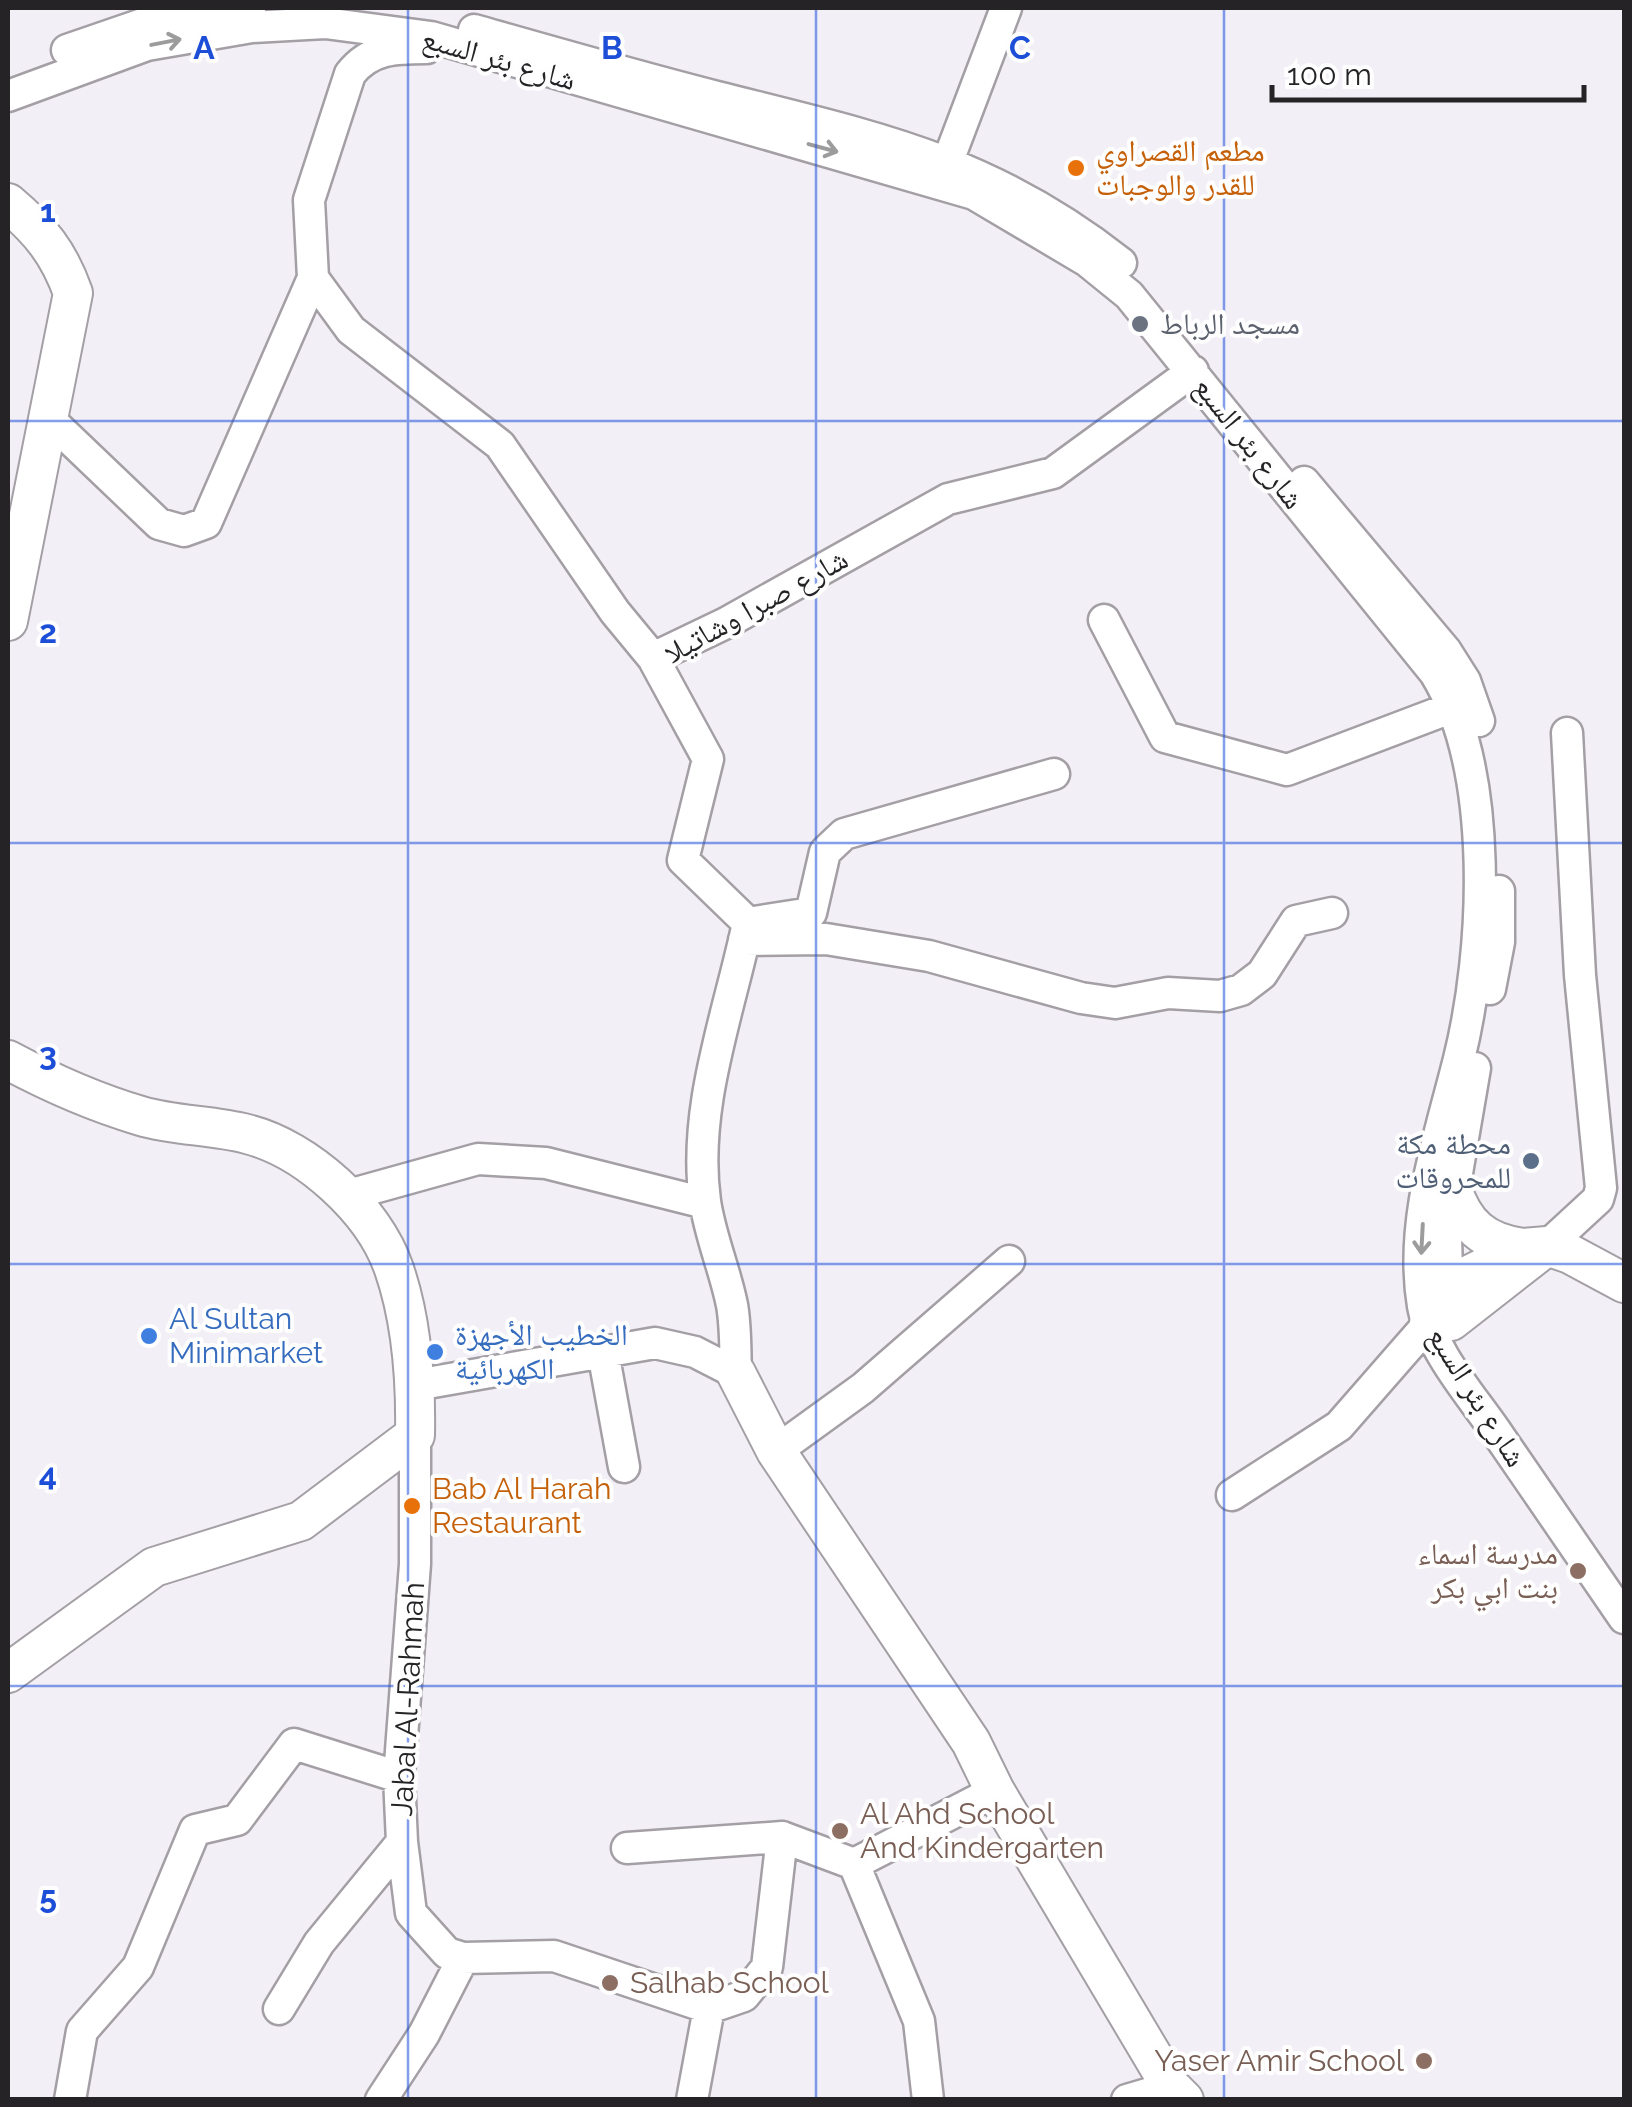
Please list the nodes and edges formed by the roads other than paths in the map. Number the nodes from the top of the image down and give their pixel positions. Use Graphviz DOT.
graph roads {
  1 [pos="268,8"];
  2 [pos="355,8"];
  3 [pos="1006,8"];
  4 [pos="466,48"];
  5 [pos="8,76"];
  6 [pos="8,96"];
  7 [pos="948,161"];
  8 [pos="8,203"];
  9 [pos="313,278"];
  10 [pos="1193,371"];
  11 [pos="50,419"];
  12 [pos="1104,620"];
  13 [pos="8,621"];
  14 [pos="653,658"];
  15 [pos="1456,706"];
  16 [pos="1567,733"];
  17 [pos="1054,774"];
  18 [pos="1332,914"];
  19 [pos="746,932"];
  20 [pos="8,1060"];
  21 [pos="1452,1188"];
  22 [pos="345,1196"];
  23 [pos="706,1203"];
  24 [pos="1535,1247"];
  25 [pos="1008,1261"];
  26 [pos="1624,1283"];
  27 [pos="1442,1310"];
  28 [pos="602,1352"];
  29 [pos="736,1374"];
  30 [pos="416,1385"];
  31 [pos="414,1435"];
  32 [pos="776,1450"];
  33 [pos="624,1467"];
  34 [pos="1232,1496"];
  35 [pos="1624,1591"];
  36 [pos="1624,1618"];
  37 [pos="8,1673"];
  38 [pos="399,1777"];
  39 [pos="995,1791"];
  40 [pos="782,1837"];
  41 [pos="402,1842"];
  42 [pos="627,1848"];
  43 [pos="854,1864"];
  44 [pos="463,1958"];
  45 [pos="709,2008"];
  46 [pos="280,2009"];
  47 [pos="1178,2093"];
  48 [pos="70,2100"];
  49 [pos="381,2100"];
  50 [pos="692,2100"];
  51 [pos="928,2100"];
  52 [pos="1128,2100"];
  1 -- 5 [label="street"];
  2 -- 7 [label="street, شارع بئر السبع"];
  3 -- 7 [label="street"];
  6 -- 4 [label="street, شارع بئر السبع, one-way"];
  4 -- 9 [label="street"];
  4 -- 10 [label="street, شارع بئر السبع, one-way"];
  7 -- 21 [label="street, شارع بئر السبع"];
  8 -- 11 [label="main road"];
  9 -- 11 [label="street"];
  9 -- 14 [label="street"];
  10 -- 14 [label="street, شارع صبرا وشاتيلا"];
  10 -- 15 [label="street, شارع بئر السبع"];
  11 -- 13 [label="main road"];
  12 -- 15 [label="street"];
  14 -- 19 [label="street, شارع صبرا وشاتيلا"];
  15 -- 27 [label="street, شارع بئر السبع, one-way"];
  16 -- 24 [label="street"];
  17 -- 19 [label="street"];
  18 -- 19 [label="street"];
  19 -- 23 [label="street"];
  20 -- 22 [label="main road"];
  21 -- 24 [label="main road"];
  21 -- 27 [label="street, شارع بئر السبع"];
  22 -- 23 [label="street"];
  22 -- 30 [label="main road"];
  23 -- 29 [label="street"];
  24 -- 26 [label="main road"];
  24 -- 27 [label="main road"];
  25 -- 32 [label="street"];
  27 -- 34 [label="street"];
  27 -- 35 [label="street, شارع بئر السبع"];
  27 -- 36 [label="street, شارع بئر السبع"];
  28 -- 29 [label="street"];
  28 -- 30 [label="street"];
  28 -- 33 [label="street"];
  29 -- 32 [label="main road"];
  30 -- 31 [label="main road"];
  31 -- 37 [label="main road"];
  31 -- 38 [label="street, Jabal Al-Rahmah"];
  32 -- 39 [label="main road"];
  38 -- 41 [label="street, Jabal Al-Rahmah"];
  38 -- 48 [label="street"];
  39 -- 43 [label="street"];
  39 -- 47 [label="main road"];
  40 -- 42 [label="street"];
  40 -- 43 [label="street"];
  40 -- 45 [label="street"];
  41 -- 44 [label="street, Jabal Al-Rahmah"];
  41 -- 46 [label="street"];
  43 -- 51 [label="street"];
  44 -- 45 [label="street"];
  44 -- 49 [label="street"];
  45 -- 50 [label="street"];
  47 -- 52 [label="street"];
}
